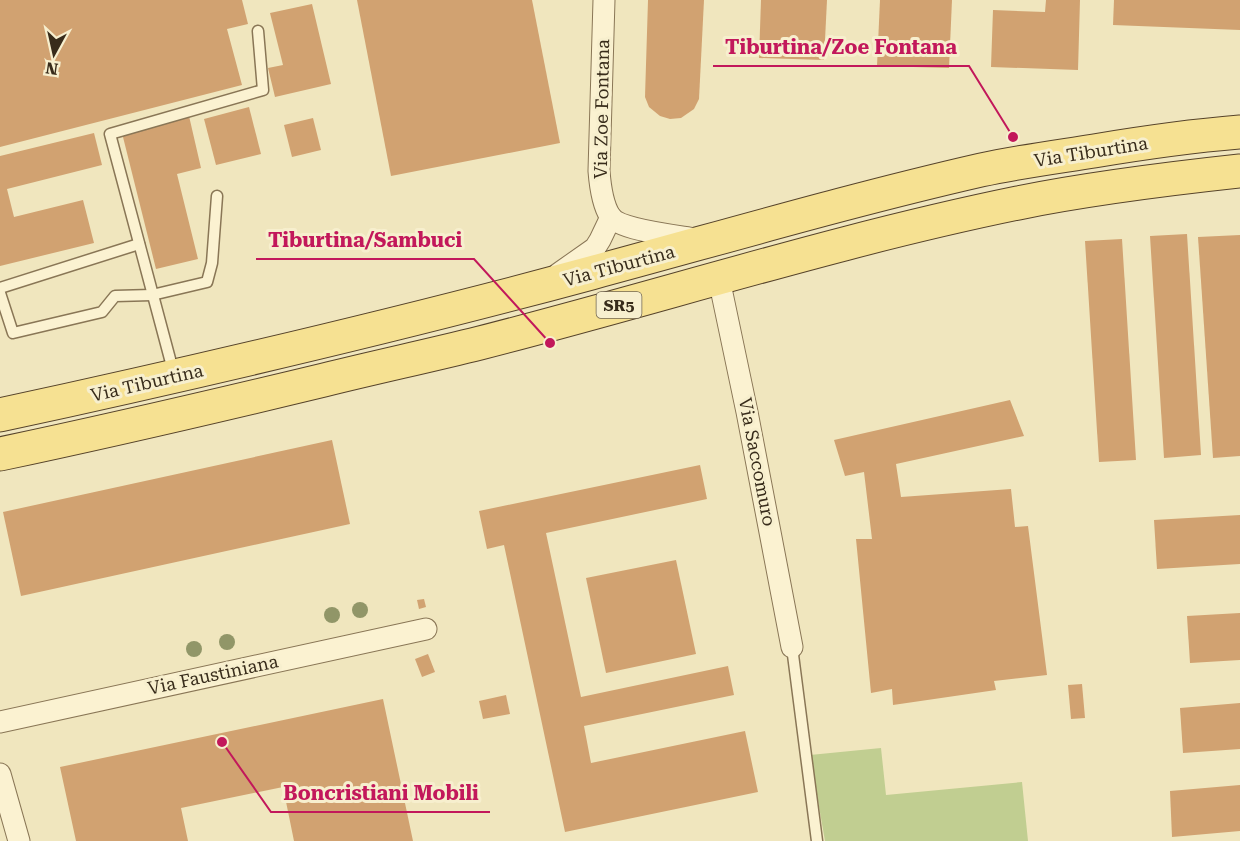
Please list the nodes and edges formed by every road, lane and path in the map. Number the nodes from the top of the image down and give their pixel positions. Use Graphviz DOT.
graph roads {
  1 [pos="604,0"];
  2 [pos="258,31"];
  3 [pos="1240,132"];
  4 [pos="1240,171"];
  5 [pos="217,196"];
  6 [pos="610,217"];
  7 [pos="710,241"];
  8 [pos="139,244"];
  9 [pos="719,279"];
  10 [pos="538,287"];
  11 [pos="0,288"];
  12 [pos="0,293"];
  13 [pos="152,295"];
  14 [pos="175,377"];
  15 [pos="0,415"];
  16 [pos="0,453"];
  17 [pos="426,629"];
  18 [pos="792,647"];
  19 [pos="0,722"];
  20 [pos="0,774"];
  21 [pos="19,841"];
  22 [pos="817,841"];
  1 -- 6 [label="street, Via Zoe Fontana"];
  2 -- 8 [label="lane"];
  3 -- 7 [label="main road, Via Tiburtina"];
  4 -- 9 [label="main road, Via Tiburtina / SR5"];
  5 -- 13 [label="lane"];
  6 -- 7 [label="street"];
  6 -- 10 [label="street"];
  7 -- 10 [label="main road, Via Tiburtina"];
  8 -- 11 [label="lane"];
  8 -- 13 [label="lane"];
  9 -- 16 [label="main road, Via Tiburtina / SR5"];
  9 -- 18 [label="street, Via Saccomuro"];
  10 -- 14 [label="main road, Via Tiburtina"];
  12 -- 13 [label="lane"];
  13 -- 14 [label="lane"];
  14 -- 15 [label="main road, Via Tiburtina"];
  17 -- 19 [label="street, Via Faustiniana"];
  18 -- 22 [label="lane"];
  20 -- 21 [label="street"];
}
